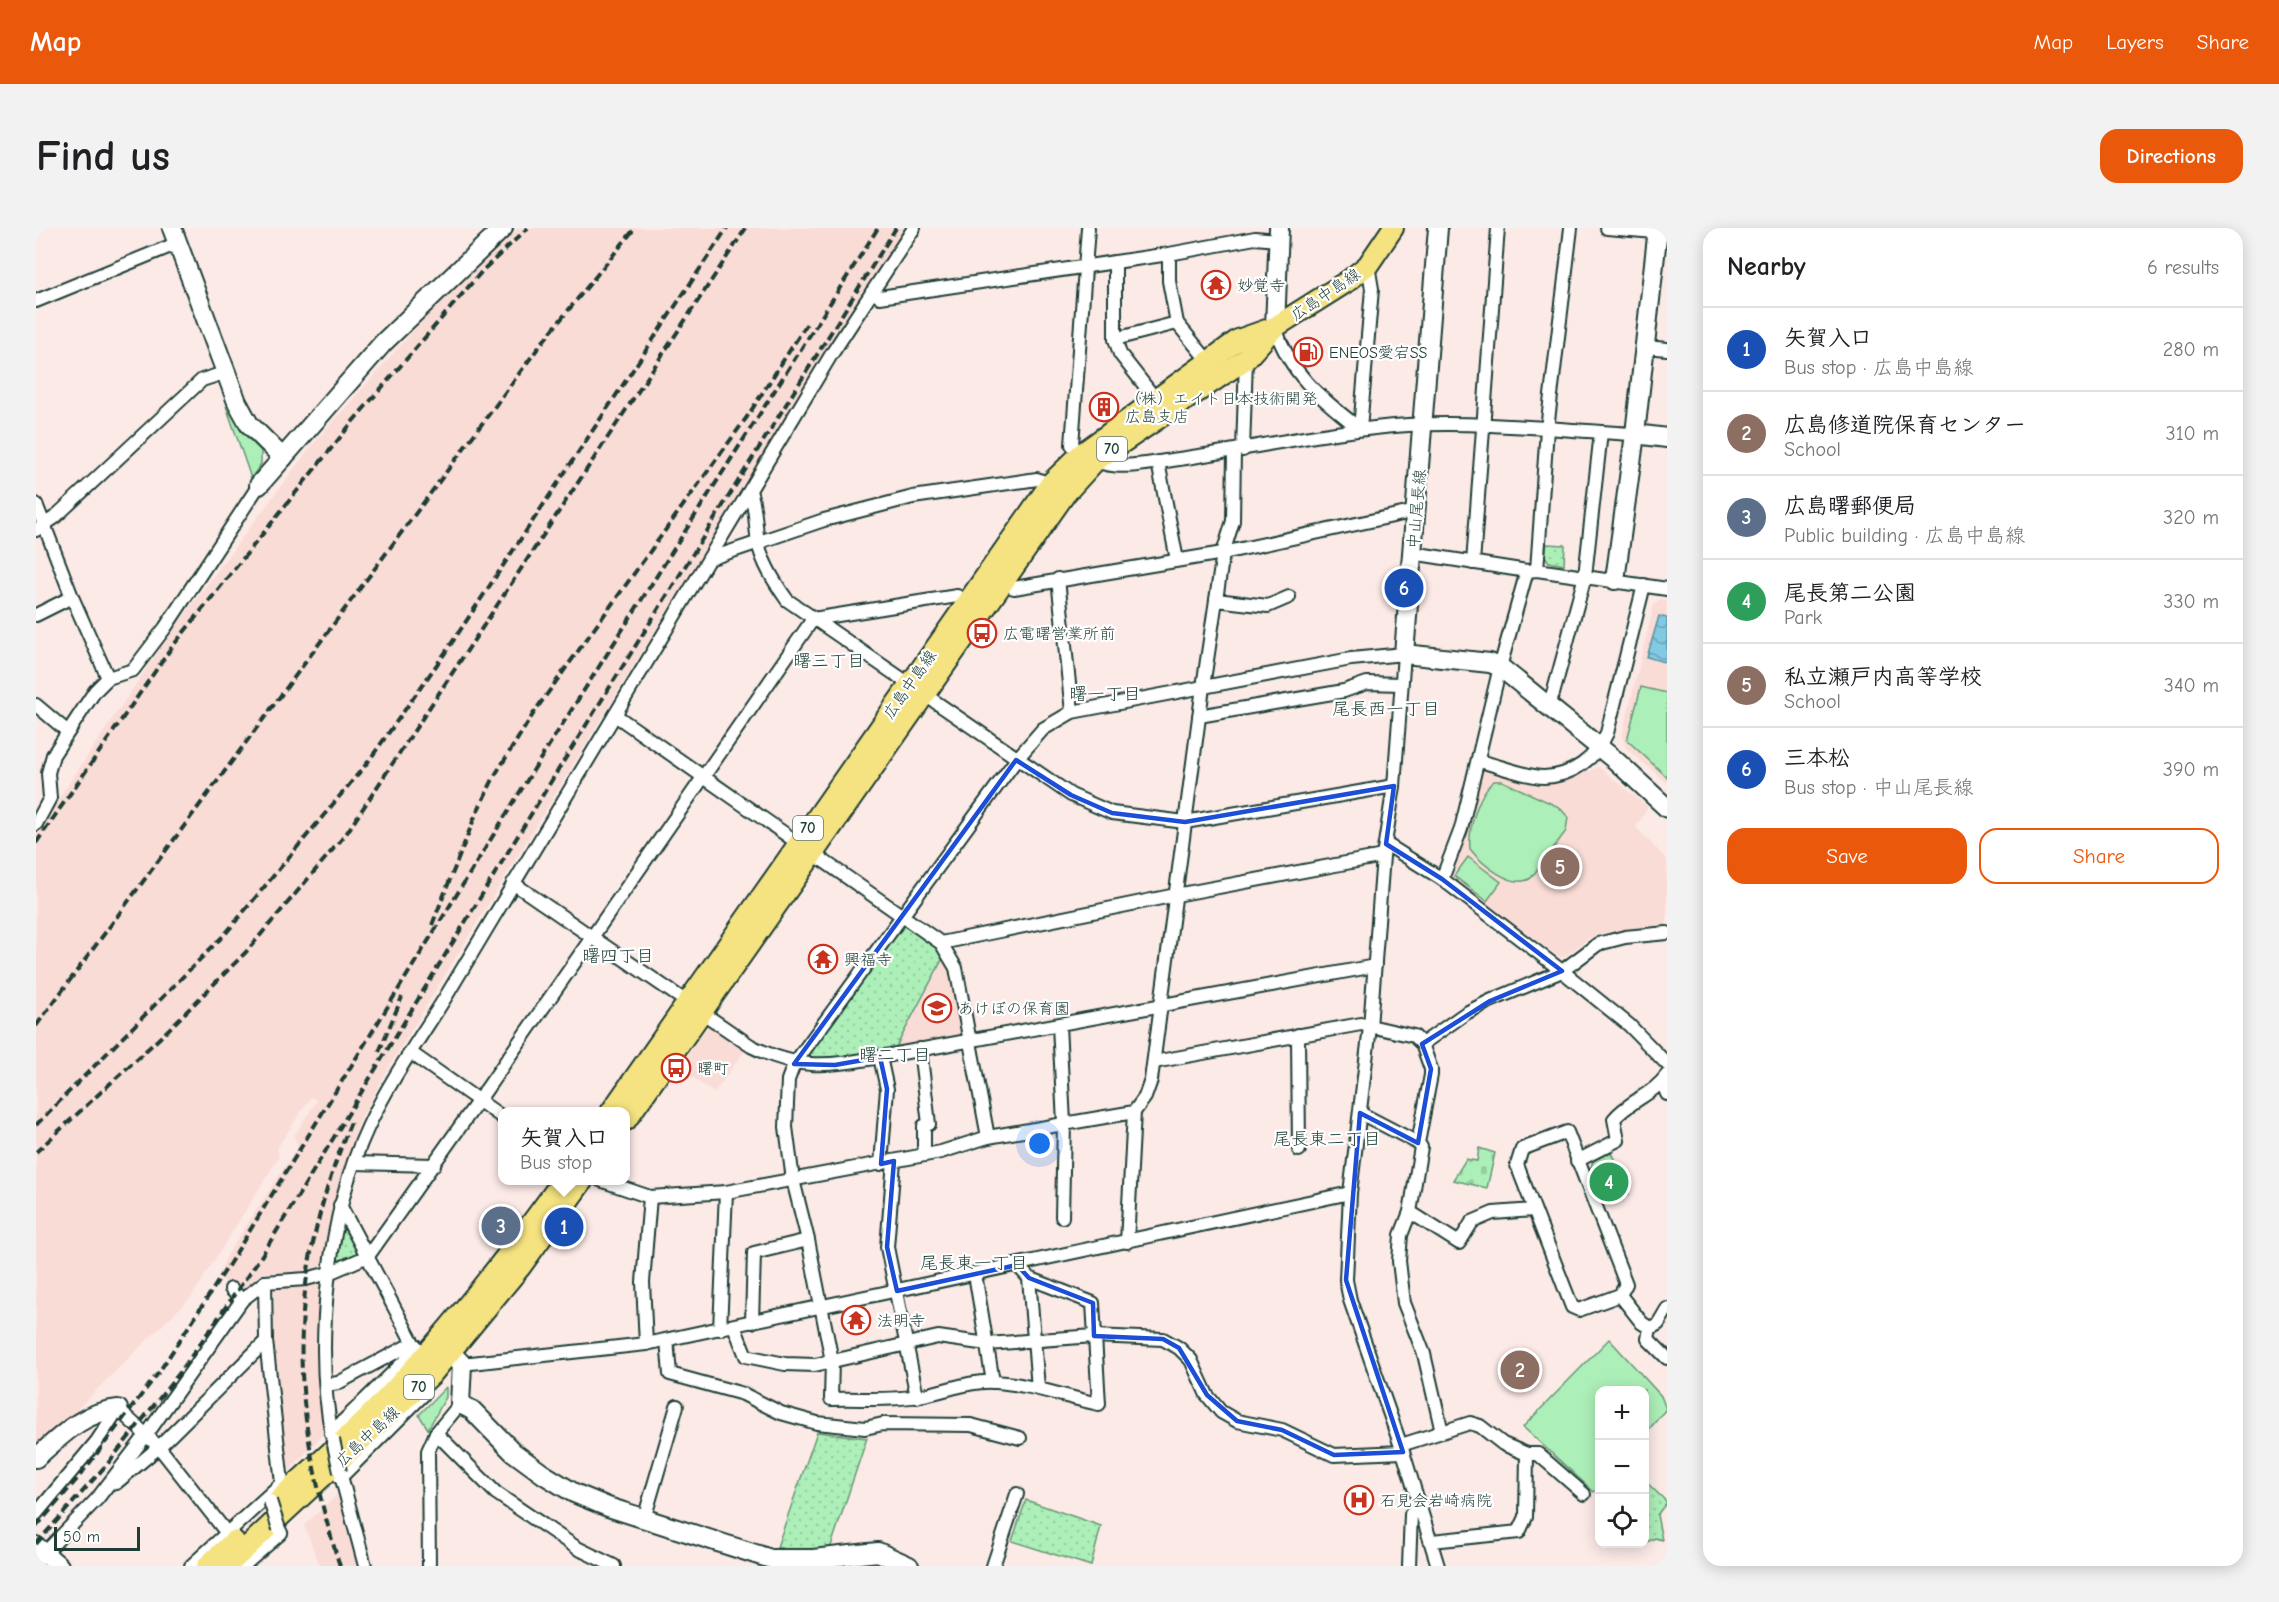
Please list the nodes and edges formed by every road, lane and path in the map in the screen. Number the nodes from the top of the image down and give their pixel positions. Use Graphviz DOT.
graph roads {
  1 [pos="503,228"];
  2 [pos="914,228"];
  3 [pos="1088,228"];
  4 [pos="1392,228"];
  5 [pos="1438,228"];
  6 [pos="1498,228"];
  7 [pos="1571,228"];
  8 [pos="1607,228"];
  9 [pos="1661,231"];
  10 [pos="1279,234"];
  11 [pos="175,235"];
  12 [pos="1169,255"];
  13 [pos="1115,262"];
  14 [pos="1368,265"];
  15 [pos="1085,266"];
  16 [pos="872,292"];
  17 [pos="36,300"];
  18 [pos="1177,323"];
  19 [pos="1275,327"];
  20 [pos="1115,339"];
  21 [pos="1645,347"];
  22 [pos="1667,349"];
  23 [pos="1246,359"];
  24 [pos="1208,361"];
  25 [pos="224,373"];
  26 [pos="1157,400"];
  27 [pos="1423,425"];
  28 [pos="1484,427"];
  29 [pos="1360,429"];
  30 [pos="1547,429"];
  31 [pos="1601,432"];
  32 [pos="1635,434"];
  33 [pos="1667,438"];
  34 [pos="1238,450"];
  35 [pos="1088,457"];
  36 [pos="283,458"];
  37 [pos="1158,462"];
  38 [pos="258,485"];
  39 [pos="1058,488"];
  40 [pos="750,491"];
  41 [pos="36,504"];
  42 [pos="1416,511"];
  43 [pos="40,527"];
  44 [pos="758,543"];
  45 [pos="1223,553"];
  46 [pos="1413,553"];
  47 [pos="709,560"];
  48 [pos="1177,560"];
  49 [pos="1473,563"];
  50 [pos="1532,570"];
  51 [pos="1585,576"];
  52 [pos="1058,579"];
  53 [pos="1615,580"];
  54 [pos="1001,582"];
  55 [pos="1644,585"];
  56 [pos="1666,585"];
  57 [pos="72,597"];
  58 [pos="1289,597"];
  59 [pos="1216,600"];
  60 [pos="967,602"];
  61 [pos="36,615"];
  62 [pos="813,619"];
  63 [pos="1404,654"];
  64 [pos="1500,667"];
  65 [pos="108,678"];
  66 [pos="1401,684"];
  67 [pos="1203,687"];
  68 [pos="916,690"];
  69 [pos="1546,704"];
  70 [pos="36,705"];
  71 [pos="1072,712"];
  72 [pos="615,715"];
  73 [pos="1199,716"];
  74 [pos="68,732"];
  75 [pos="1600,748"];
  76 [pos="1016,760"];
  77 [pos="1479,761"];
  78 [pos="704,776"];
  79 [pos="1394,786"];
  80 [pos="1667,808"];
  81 [pos="1185,822"];
  82 [pos="36,824"];
  83 [pos="1386,844"];
  84 [pos="806,847"];
  85 [pos="1383,856"];
  86 [pos="1442,879"];
  87 [pos="513,883"];
  88 [pos="1176,895"];
  89 [pos="903,915"];
  90 [pos="1667,933"];
  91 [pos="592,938"];
  92 [pos="941,943"];
  93 [pos="1375,966"];
  94 [pos="1562,971"];
  95 [pos="1161,1007"];
  96 [pos="693,1008"];
  97 [pos="1059,1025"];
  98 [pos="1370,1027"];
  99 [pos="1298,1035"];
  100 [pos="970,1042"];
  101 [pos="1422,1044"];
  102 [pos="921,1049"];
  103 [pos="411,1053"];
  104 [pos="880,1057"];
  105 [pos="1154,1062"];
  106 [pos="794,1064"];
  107 [pos="1667,1064"];
  108 [pos="1664,1078"];
  109 [pos="1667,1094"];
  110 [pos="479,1100"];
  111 [pos="615,1107"];
  112 [pos="630,1113"];
  113 [pos="1134,1113"];
  114 [pos="1360,1113"];
  115 [pos="498,1114"];
  116 [pos="1064,1124"];
  117 [pos="988,1137"];
  118 [pos="1418,1143"];
  119 [pos="1299,1150"];
  120 [pos="924,1155"];
  121 [pos="894,1161"];
  122 [pos="1577,1161"];
  123 [pos="354,1163"];
  124 [pos="881,1164"];
  125 [pos="434,1165"];
  126 [pos="793,1180"];
  127 [pos="559,1185"];
  128 [pos="579,1185"];
  129 [pos="615,1185"];
  130 [pos="726,1192"];
  131 [pos="1350,1193"];
  132 [pos="650,1197"];
  133 [pos="340,1205"];
  134 [pos="1534,1210"];
  135 [pos="1410,1212"];
  136 [pos="1062,1217"];
  137 [pos="808,1240"];
  138 [pos="1127,1242"];
  139 [pos="368,1256"];
  140 [pos="1017,1265"];
  141 [pos="328,1273"];
  142 [pos="975,1274"];
  143 [pos="1029,1278"];
  144 [pos="265,1282"];
  145 [pos="231,1289"];
  146 [pos="897,1291"];
  147 [pos="1620,1295"];
  148 [pos="242,1300"];
  149 [pos="821,1307"];
  150 [pos="1667,1309"];
  151 [pos="752,1322"];
  152 [pos="734,1326"];
  153 [pos="1650,1328"];
  154 [pos="720,1329"];
  155 [pos="1094,1336"];
  156 [pos="1036,1338"];
  157 [pos="667,1340"];
  158 [pos="266,1341"];
  159 [pos="646,1344"];
  160 [pos="906,1344"];
  161 [pos="987,1344"];
  162 [pos="418,1349"];
  163 [pos="451,1352"];
  164 [pos="1667,1358"];
  165 [pos="832,1361"];
  166 [pos="431,1375"];
  167 [pos="993,1382"];
  168 [pos="326,1385"];
  169 [pos="1038,1388"];
  170 [pos="917,1397"];
  171 [pos="460,1404"];
  172 [pos="677,1406"];
  173 [pos="118,1409"];
  174 [pos="1442,1432"];
  175 [pos="436,1433"];
  176 [pos="147,1434"];
  177 [pos="332,1436"];
  178 [pos="1020,1438"];
  179 [pos="159,1446"];
  180 [pos="1402,1449"];
  181 [pos="1527,1454"];
  182 [pos="36,1458"];
  183 [pos="340,1475"];
  184 [pos="1017,1494"];
  185 [pos="1584,1494"];
  186 [pos="268,1498"];
  187 [pos="97,1499"];
  188 [pos="1421,1506"];
  189 [pos="36,1514"];
  190 [pos="644,1519"];
  191 [pos="226,1532"];
  192 [pos="1432,1541"];
  193 [pos="39,1554"];
  194 [pos="59,1566"];
  195 [pos="192,1566"];
  196 [pos="207,1566"];
  197 [pos="227,1566"];
  198 [pos="243,1566"];
  199 [pos="365,1566"];
  200 [pos="429,1566"];
  201 [pos="614,1566"];
  202 [pos="909,1566"];
  203 [pos="993,1566"];
  204 [pos="1409,1566"];
  205 [pos="1438,1566"];
  1 -- 36 [label="street"];
  2 -- 16 [label="street"];
  3 -- 15 [label="street"];
  4 -- 14 [label="main road, 広島中島線 / 70"];
  5 -- 27 [label="street, 中山尾長線"];
  6 -- 28 [label="street"];
  7 -- 30 [label="street"];
  8 -- 9 [label="street"];
  9 -- 21 [label="street"];
  10 -- 12 [label="street"];
  10 -- 19 [label="street"];
  11 -- 17 [label="street"];
  11 -- 25 [label="street"];
  12 -- 13 [label="street"];
  12 -- 18 [label="street"];
  13 -- 15 [label="street"];
  13 -- 20 [label="street"];
  14 -- 19 [label="main road, 広島中島線 / 70"];
  14 -- 29 [label="street"];
  15 -- 16 [label="street"];
  15 -- 35 [label="street"];
  16 -- 40 [label="street"];
  18 -- 20 [label="street"];
  18 -- 24 [label="street"];
  19 -- 23 [label="main road, 広島中島線 / 70"];
  19 -- 24 [label="main road, 広島中島線 / 70"];
  19 -- 29 [label="street"];
  20 -- 26 [label="street"];
  21 -- 22 [label="street"];
  21 -- 32 [label="street"];
  23 -- 34 [label="street"];
  23 -- 35 [label="main road, 広島中島線 / 70"];
  24 -- 26 [label="main road, 広島中島線 / 70"];
  25 -- 36 [label="street"];
  25 -- 43 [label="street"];
  26 -- 35 [label="main road, 広島中島線 / 70"];
  27 -- 28 [label="street"];
  27 -- 29 [label="street"];
  27 -- 42 [label="street, 中山尾長線"];
  28 -- 30 [label="street"];
  28 -- 49 [label="street"];
  29 -- 34 [label="street"];
  30 -- 31 [label="street"];
  30 -- 50 [label="street"];
  31 -- 32 [label="street"];
  31 -- 51 [label="street"];
  32 -- 33 [label="street"];
  32 -- 53 [label="street"];
  34 -- 37 [label="street"];
  34 -- 45 [label="street"];
  35 -- 37 [label="street"];
  35 -- 39 [label="main road, 広島中島線 / 70"];
  36 -- 38 [label="street"];
  37 -- 48 [label="street"];
  38 -- 65 [label="street"];
  39 -- 44 [label="street"];
  39 -- 54 [label="main road, 広島中島線 / 70"];
  39 -- 60 [label="main road, 広島中島線 / 70"];
  40 -- 44 [label="street"];
  40 -- 47 [label="street"];
  41 -- 43 [label="street"];
  42 -- 45 [label="street"];
  42 -- 46 [label="street, 中山尾長線"];
  43 -- 57 [label="street"];
  44 -- 47 [label="street"];
  44 -- 62 [label="street"];
  45 -- 48 [label="street"];
  45 -- 59 [label="street"];
  46 -- 49 [label="street"];
  46 -- 63 [label="street, 中山尾長線"];
  47 -- 72 [label="street"];
  48 -- 52 [label="street"];
  49 -- 50 [label="street"];
  50 -- 51 [label="street"];
  50 -- 64 [label="street"];
  51 -- 53 [label="street"];
  51 -- 69 [label="street"];
  52 -- 54 [label="street"];
  52 -- 71 [label="street"];
  53 -- 55 [label="street"];
  54 -- 68 [label="main road, 広島中島線 / 70"];
  55 -- 56 [label="street"];
  55 -- 75 [label="street"];
  57 -- 61 [label="street"];
  57 -- 65 [label="street"];
  58 -- 59 [label="street"];
  59 -- 67 [label="street"];
  60 -- 62 [label="street"];
  60 -- 68 [label="main road, 広島中島線 / 70"];
  62 -- 68 [label="street"];
  62 -- 78 [label="street"];
  63 -- 64 [label="street"];
  63 -- 66 [label="street"];
  63 -- 67 [label="street"];
  64 -- 69 [label="street"];
  64 -- 77 [label="street"];
  65 -- 74 [label="street"];
  66 -- 73 [label="street"];
  66 -- 79 [label="street"];
  67 -- 71 [label="street"];
  67 -- 73 [label="street"];
  68 -- 76 [label="street"];
  68 -- 84 [label="main road, 広島中島線 / 70"];
  69 -- 75 [label="street"];
  70 -- 74 [label="street"];
  71 -- 76 [label="street"];
  72 -- 78 [label="street"];
  72 -- 87 [label="street"];
  73 -- 81 [label="street"];
  74 -- 82 [label="street"];
  75 -- 77 [label="street"];
  75 -- 80 [label="street"];
  76 -- 81 [label="street"];
  76 -- 89 [label="street"];
  77 -- 86 [label="street"];
  78 -- 84 [label="street"];
  78 -- 91 [label="street"];
  79 -- 81 [label="street"];
  79 -- 83 [label="street"];
  81 -- 88 [label="street"];
  83 -- 85 [label="street"];
  83 -- 86 [label="street"];
  84 -- 89 [label="street"];
  84 -- 96 [label="main road, 広島中島線 / 70"];
  85 -- 88 [label="street"];
  85 -- 93 [label="street"];
  86 -- 94 [label="street"];
  87 -- 91 [label="street"];
  87 -- 103 [label="street"];
  88 -- 92 [label="street"];
  88 -- 95 [label="street"];
  89 -- 92 [label="street"];
  89 -- 106 [label="street"];
  90 -- 94 [label="street"];
  91 -- 96 [label="street"];
  91 -- 110 [label="street"];
  92 -- 100 [label="street"];
  93 -- 95 [label="street"];
  93 -- 98 [label="street"];
  94 -- 101 [label="street"];
  94 -- 107 [label="street"];
  95 -- 97 [label="street"];
  95 -- 105 [label="street"];
  96 -- 106 [label="street"];
  96 -- 111 [label="main road, 広島中島線 / 70"];
  96 -- 112 [label="main road, 広島中島線 / 70"];
  97 -- 100 [label="street"];
  97 -- 116 [label="street"];
  98 -- 99 [label="street"];
  98 -- 101 [label="street"];
  98 -- 114 [label="street"];
  99 -- 105 [label="street"];
  99 -- 119 [label="street"];
  100 -- 102 [label="street"];
  100 -- 117 [label="street"];
  101 -- 118 [label="street"];
  102 -- 104 [label="street"];
  102 -- 120 [label="street"];
  103 -- 110 [label="street"];
  103 -- 123 [label="street"];
  104 -- 106 [label="street"];
  104 -- 124 [label="street"];
  105 -- 113 [label="street"];
  106 -- 126 [label="street"];
  108 -- 109 [label="street"];
  108 -- 122 [label="street"];
  110 -- 115 [label="street"];
  110 -- 125 [label="street"];
  113 -- 116 [label="street"];
  113 -- 138 [label="street"];
  114 -- 118 [label="street"];
  114 -- 131 [label="street"];
  116 -- 117 [label="street"];
  116 -- 136 [label="street"];
  117 -- 120 [label="street"];
  118 -- 135 [label="street"];
  120 -- 121 [label="street"];
  121 -- 124 [label="street"];
  121 -- 146 [label="street"];
  122 -- 134 [label="street"];
  122 -- 147 [label="street"];
  123 -- 125 [label="street"];
  123 -- 133 [label="street"];
  124 -- 126 [label="street"];
  125 -- 139 [label="street"];
  126 -- 130 [label="street"];
  126 -- 137 [label="street"];
  127 -- 163 [label="main road, 広島中島線 / 70"];
  128 -- 163 [label="main road, 広島中島線 / 70"];
  129 -- 132 [label="street"];
  130 -- 132 [label="street"];
  130 -- 154 [label="street"];
  131 -- 138 [label="street"];
  131 -- 180 [label="street"];
  132 -- 159 [label="street"];
  133 -- 139 [label="street"];
  133 -- 141 [label="street"];
  134 -- 135 [label="street"];
  134 -- 147 [label="street"];
  135 -- 174 [label="street"];
  137 -- 149 [label="street"];
  137 -- 151 [label="street"];
  138 -- 140 [label="street"];
  139 -- 141 [label="street"];
  139 -- 162 [label="street"];
  140 -- 142 [label="street"];
  140 -- 143 [label="street"];
  141 -- 144 [label="street"];
  141 -- 168 [label="street"];
  142 -- 146 [label="street"];
  142 -- 161 [label="street"];
  143 -- 155 [label="street"];
  143 -- 156 [label="street"];
  144 -- 148 [label="street"];
  144 -- 158 [label="street"];
  145 -- 148 [label="street"];
  146 -- 149 [label="street"];
  146 -- 160 [label="street"];
  147 -- 153 [label="street"];
  148 -- 176 [label="street"];
  149 -- 151 [label="street"];
  149 -- 165 [label="street"];
  150 -- 153 [label="street"];
  151 -- 152 [label="street"];
  152 -- 154 [label="street"];
  152 -- 165 [label="street"];
  153 -- 164 [label="street"];
  154 -- 157 [label="street"];
  155 -- 156 [label="street"];
  155 -- 169 [label="street"];
  155 -- 180 [label="street"];
  156 -- 161 [label="street"];
  156 -- 169 [label="street"];
  157 -- 159 [label="street"];
  157 -- 178 [label="street"];
  158 -- 179 [label="street"];
  158 -- 186 [label="street"];
  159 -- 163 [label="street"];
  160 -- 161 [label="street"];
  160 -- 165 [label="street"];
  160 -- 170 [label="street"];
  161 -- 167 [label="street"];
  162 -- 163 [label="main road, 広島中島線 / 70"];
  162 -- 168 [label="street"];
  162 -- 177 [label="street"];
  162 -- 196 [label="main road, 広島中島線 / 70"];
  163 -- 166 [label="main road, 広島中島線 / 70"];
  163 -- 171 [label="street"];
  165 -- 170 [label="street"];
  166 -- 183 [label="street"];
  166 -- 197 [label="main road, 広島中島線 / 70"];
  167 -- 169 [label="street"];
  167 -- 170 [label="street"];
  168 -- 177 [label="street"];
  171 -- 175 [label="street"];
  171 -- 190 [label="street"];
  172 -- 190 [label="street"];
  173 -- 176 [label="street"];
  173 -- 182 [label="street"];
  173 -- 189 [label="street"];
  174 -- 180 [label="street"];
  174 -- 181 [label="street"];
  175 -- 200 [label="street"];
  175 -- 201 [label="street"];
  176 -- 179 [label="street"];
  176 -- 187 [label="street"];
  177 -- 183 [label="street, bridge"];
  179 -- 187 [label="street"];
  179 -- 191 [label="street"];
  180 -- 188 [label="street"];
  181 -- 185 [label="street"];
  181 -- 192 [label="street"];
  183 -- 199 [label="street"];
  184 -- 203 [label="street"];
  186 -- 191 [label="street"];
  186 -- 198 [label="street, bridge"];
  187 -- 193 [label="street"];
  188 -- 192 [label="street"];
  188 -- 204 [label="street"];
  190 -- 202 [label="street"];
  191 -- 195 [label="street"];
  192 -- 205 [label="street"];
  193 -- 194 [label="street"];
}
